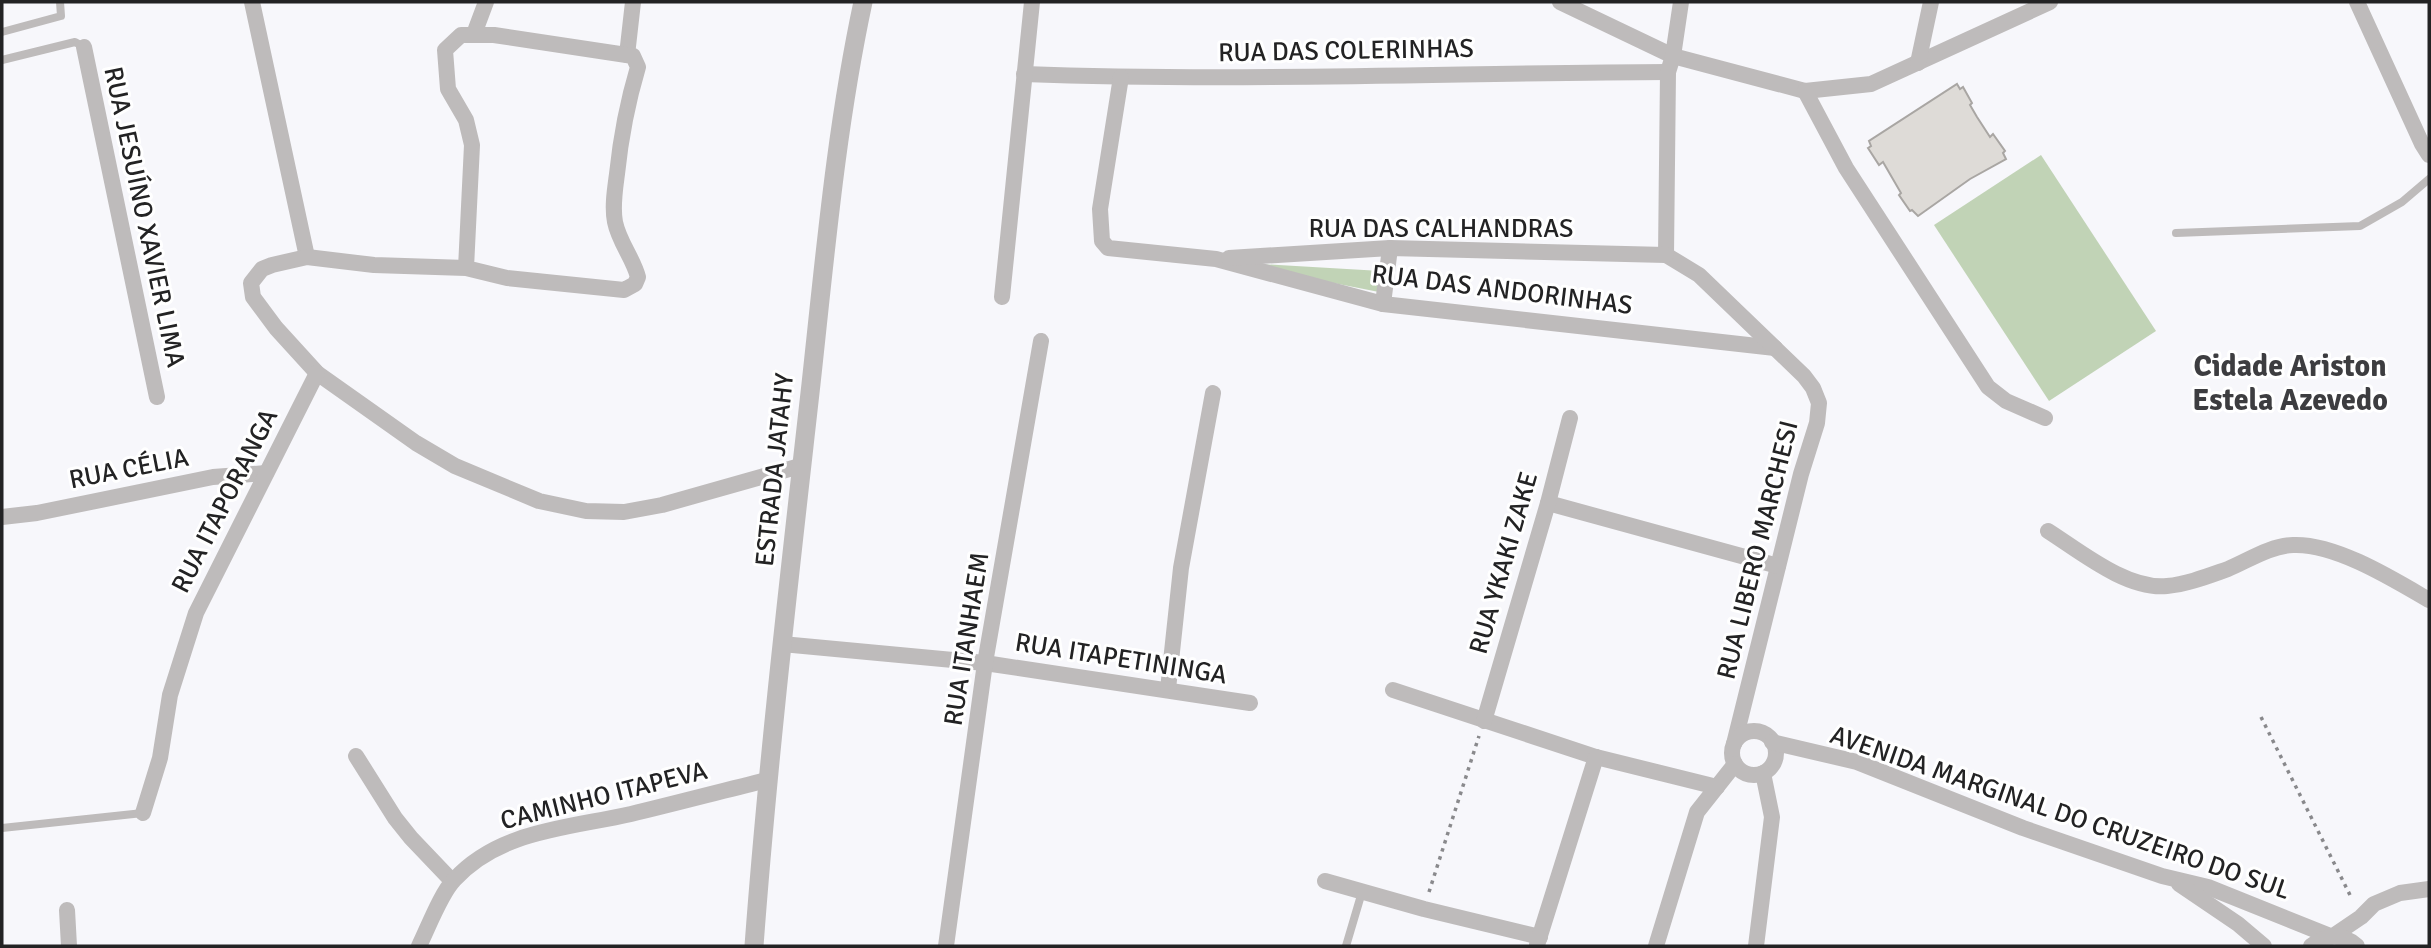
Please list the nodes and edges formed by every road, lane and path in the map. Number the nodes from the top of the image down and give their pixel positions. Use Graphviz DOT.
graph roads {
  1 [pos="60,2"];
  2 [pos="252,2"];
  3 [pos="486,2"];
  4 [pos="633,2"];
  5 [pos="863,2"];
  6 [pos="1032,2"];
  7 [pos="1560,2"];
  8 [pos="1681,2"];
  9 [pos="1931,2"];
  10 [pos="2050,2"];
  11 [pos="2357,2"];
  12 [pos="2,32"];
  13 [pos="474,34"];
  14 [pos="84,47"];
  15 [pos="627,55"];
  16 [pos="1673,56"];
  17 [pos="2,60"];
  18 [pos="1918,64"];
  19 [pos="1668,72"];
  20 [pos="1024,74"];
  21 [pos="1121,77"];
  22 [pos="1805,91"];
  23 [pos="2429,155"];
  24 [pos="2429,178"];
  25 [pos="2176,233"];
  26 [pos="1390,248"];
  27 [pos="1666,255"];
  28 [pos="307,257"];
  29 [pos="1216,259"];
  30 [pos="467,268"];
  31 [pos="1002,297"];
  32 [pos="1383,304"];
  33 [pos="1041,341"];
  34 [pos="1774,348"];
  35 [pos="317,373"];
  36 [pos="1213,393"];
  37 [pos="156,397"];
  38 [pos="1570,418"];
  39 [pos="2045,418"];
  40 [pos="800,467"];
  41 [pos="266,473"];
  42 [pos="1548,503"];
  43 [pos="2,517"];
  44 [pos="2048,531"];
  45 [pos="1779,566"];
  46 [pos="2429,600"];
  47 [pos="782,644"];
  48 [pos="985,663"];
  49 [pos="1168,689"];
  50 [pos="1393,690"];
  51 [pos="1250,703"];
  52 [pos="2261,717"];
  53 [pos="1484,721"];
  54 [pos="1772,742"];
  55 [pos="1734,744"];
  56 [pos="356,756"];
  57 [pos="1596,757"];
  58 [pos="1735,764"];
  59 [pos="1763,773"];
  60 [pos="767,780"];
  61 [pos="1717,787"];
  62 [pos="143,813"];
  63 [pos="2,828"];
  64 [pos="2174,880"];
  65 [pos="452,881"];
  66 [pos="1325,881"];
  67 [pos="2429,889"];
  68 [pos="1362,892"];
  69 [pos="1424,909"];
  70 [pos="67,910"];
  71 [pos="2361,917"];
  72 [pos="2331,936"];
  73 [pos="1538,942"];
  74 [pos="69,946"];
  75 [pos="419,946"];
  76 [pos="754,946"];
  77 [pos="946,946"];
  78 [pos="1346,946"];
  79 [pos="1656,946"];
  80 [pos="1756,946"];
  81 [pos="2264,946"];
  82 [pos="2311,946"];
  83 [pos="2359,946"];
  1 -- 12 [label="lane"];
  2 -- 28 [label="street"];
  3 -- 13 [label="street"];
  4 -- 15 [label="street"];
  5 -- 40 [label="street, ESTRADA JATAHY"];
  6 -- 20 [label="street"];
  7 -- 16 [label="street"];
  8 -- 16 [label="street"];
  9 -- 18 [label="street"];
  10 -- 18 [label="street"];
  11 -- 23 [label="street"];
  13 -- 15 [label="street"];
  13 -- 30 [label="street"];
  14 -- 17 [label="lane"];
  14 -- 37 [label="street, RUA JESUÍNO XAVIER LIMA"];
  15 -- 30 [label="street"];
  16 -- 19 [label="street"];
  16 -- 22 [label="street"];
  18 -- 22 [label="street"];
  19 -- 21 [label="street, RUA DAS COLERINHAS"];
  19 -- 27 [label="street"];
  20 -- 21 [label="street, RUA DAS COLERINHAS"];
  20 -- 31 [label="street"];
  21 -- 29 [label="street, RUA DAS ANDORINHAS"];
  22 -- 39 [label="street"];
  24 -- 25 [label="lane"];
  26 -- 27 [label="street, RUA DAS CALHANDRAS"];
  26 -- 29 [label="street, RUA DAS CALHANDRAS"];
  26 -- 32 [label="street"];
  27 -- 34 [label="street, RUA LIBERO MARCHESI"];
  28 -- 30 [label="street"];
  28 -- 35 [label="street"];
  29 -- 32 [label="street, RUA DAS ANDORINHAS"];
  32 -- 34 [label="street, RUA DAS ANDORINHAS"];
  33 -- 48 [label="street, RUA ITANHAEM"];
  34 -- 45 [label="street, RUA LIBERO MARCHESI"];
  35 -- 40 [label="street"];
  35 -- 41 [label="street, RUA ITAPORANGA"];
  36 -- 49 [label="street"];
  38 -- 42 [label="street, RUA YKAKI ZAKE"];
  40 -- 47 [label="street, ESTRADA JATAHY"];
  41 -- 43 [label="street, RUA CÉLIA"];
  41 -- 62 [label="street, RUA ITAPORANGA"];
  42 -- 45 [label="street"];
  42 -- 53 [label="street, RUA YKAKI ZAKE"];
  44 -- 46 [label="street"];
  45 -- 55 [label="street, RUA LIBERO MARCHESI"];
  47 -- 48 [label="street, RUA ITAPETININGA"];
  47 -- 60 [label="street, ESTRADA JATAHY"];
  48 -- 49 [label="street, RUA ITAPETININGA"];
  48 -- 77 [label="street, RUA ITANHAEM"];
  49 -- 51 [label="street, RUA ITAPETININGA"];
  50 -- 53 [label="street"];
  52 -- 71 [label="path"];
  53 -- 57 [label="street"];
  53 -- 69 [label="path"];
  54 -- 55 [label="street"];
  54 -- 59 [label="street"];
  54 -- 64 [label="street, AVENIDA MARGINAL DO CRUZEIRO DO SUL"];
  55 -- 58 [label="street"];
  56 -- 65 [label="street"];
  57 -- 61 [label="street"];
  57 -- 73 [label="street"];
  58 -- 59 [label="street"];
  58 -- 61 [label="street"];
  59 -- 80 [label="street"];
  60 -- 65 [label="street, CAMINHO ITAPEVA"];
  60 -- 76 [label="street, ESTRADA JATAHY"];
  61 -- 79 [label="street"];
  62 -- 63 [label="lane"];
  64 -- 72 [label="street, AVENIDA MARGINAL DO CRUZEIRO DO SUL"];
  64 -- 81 [label="street"];
  65 -- 75 [label="street, CAMINHO ITAPEVA"];
  66 -- 68 [label="street"];
  67 -- 71 [label="street"];
  68 -- 69 [label="street"];
  68 -- 78 [label="lane"];
  69 -- 73 [label="street"];
  70 -- 74 [label="street"];
  71 -- 72 [label="street"];
  71 -- 83 [label="street"];
  72 -- 82 [label="street"];
  72 -- 83 [label="street, AVENIDA MARGINAL DO CRUZEIRO DO SUL"];
}
